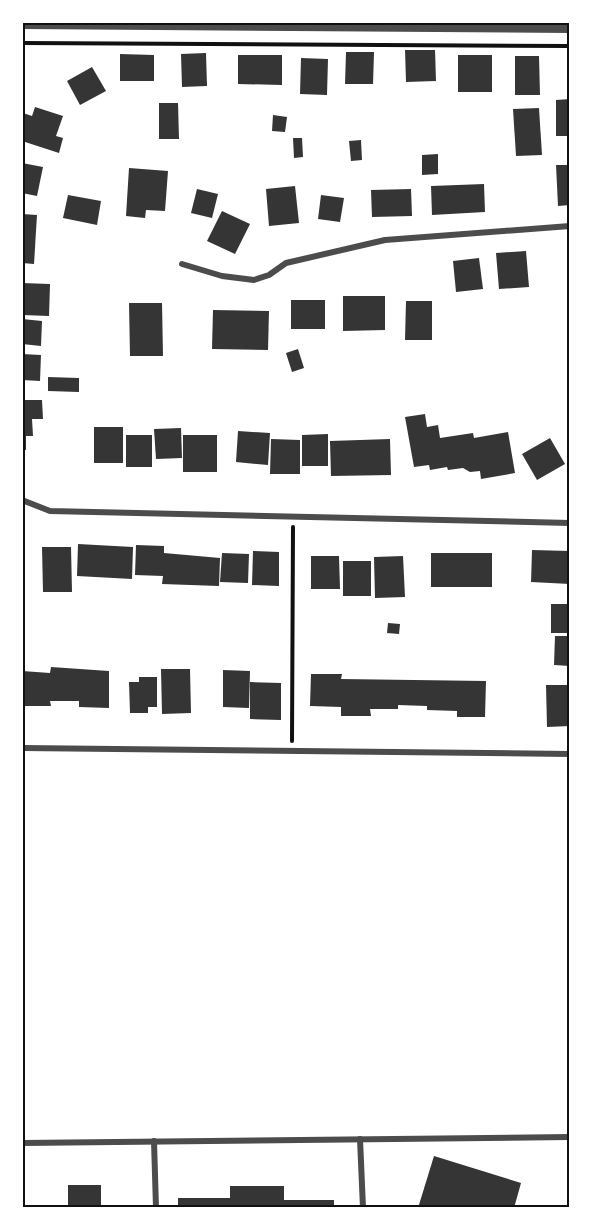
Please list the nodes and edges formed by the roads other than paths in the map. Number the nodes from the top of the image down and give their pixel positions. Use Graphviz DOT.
graph roads {
  1 [pos="22,24"];
  2 [pos="570,28"];
  3 [pos="570,226"];
  4 [pos="182,264"];
  5 [pos="22,500"];
  6 [pos="570,524"];
  7 [pos="22,748"];
  8 [pos="570,754"];
  9 [pos="570,1137"];
  10 [pos="360,1139"];
  11 [pos="154,1141"];
  12 [pos="22,1143"];
  13 [pos="156,1208"];
  14 [pos="363,1208"];
  1 -- 2 [label="street"];
  3 -- 4 [label="street"];
  5 -- 6 [label="street"];
  7 -- 8 [label="street"];
  9 -- 10 [label="street"];
  10 -- 11 [label="street"];
  10 -- 14 [label="street"];
  11 -- 12 [label="street"];
  11 -- 13 [label="street"];
}
